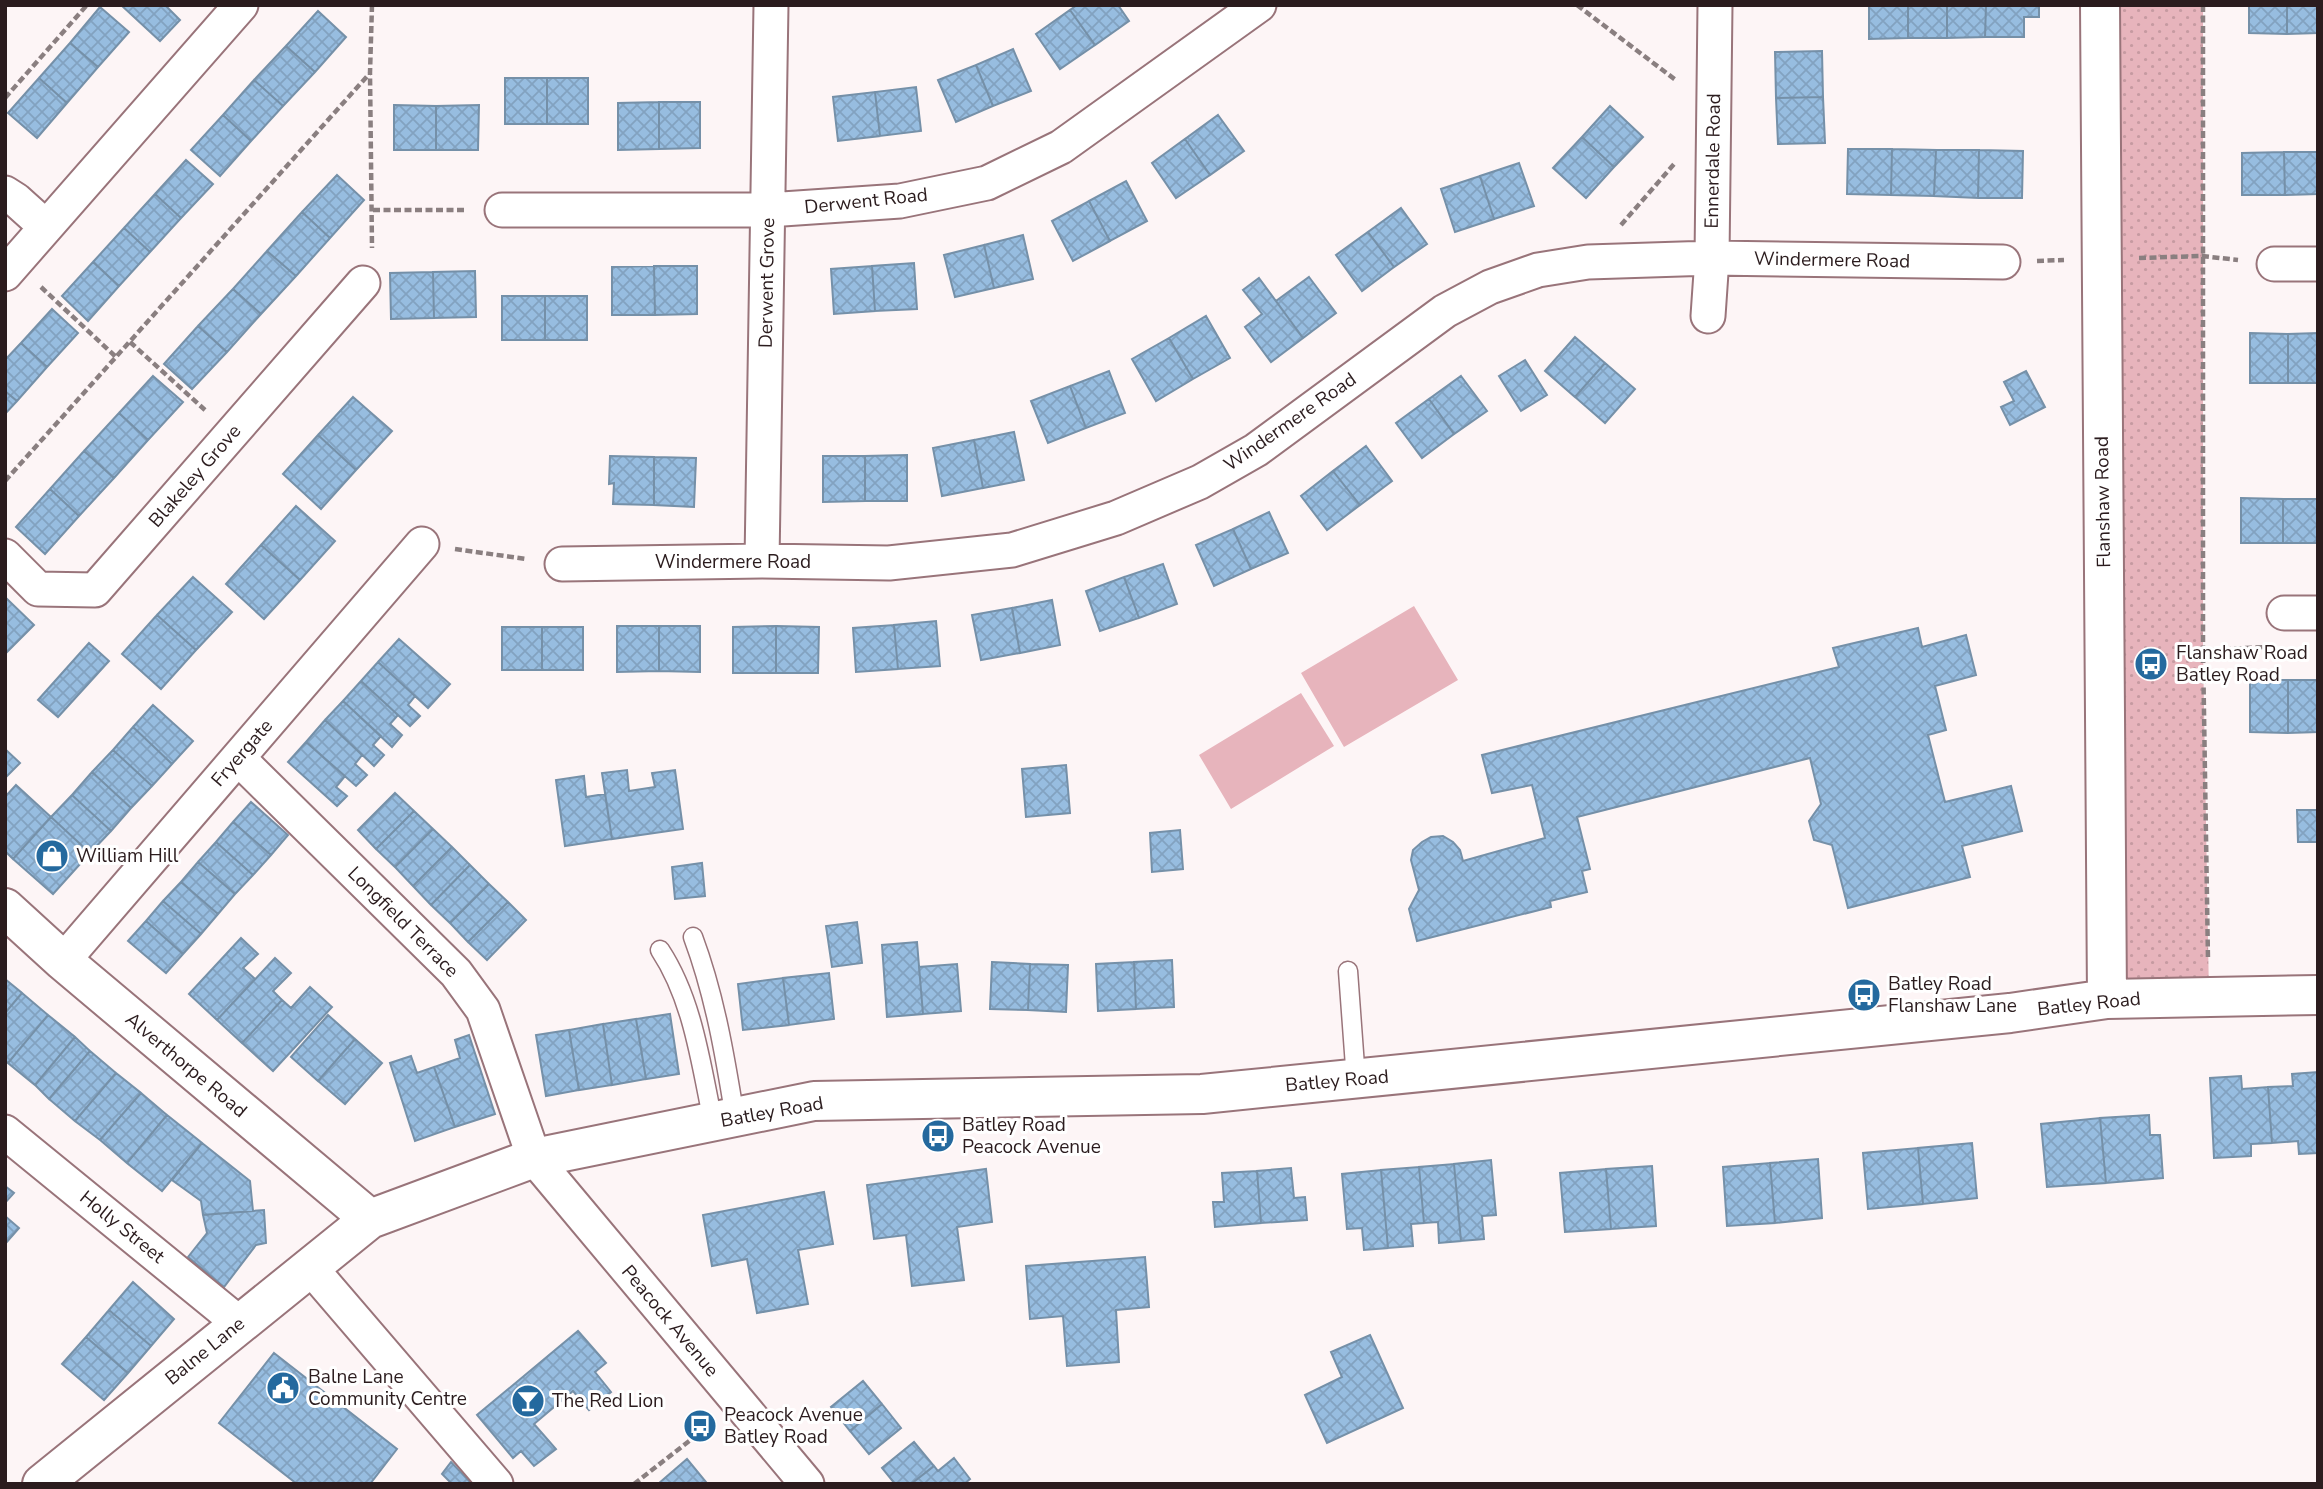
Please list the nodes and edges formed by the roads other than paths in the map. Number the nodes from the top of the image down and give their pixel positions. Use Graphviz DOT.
graph roads {
  1 [pos="241,5"];
  2 [pos="771,5"];
  3 [pos="1259,5"];
  4 [pos="1715,5"];
  5 [pos="2100,5"];
  6 [pos="5,193"];
  7 [pos="768,210"];
  8 [pos="502,211"];
  9 [pos="46,227"];
  10 [pos="1712,258"];
  11 [pos="2003,262"];
  12 [pos="2274,264"];
  13 [pos="2318,264"];
  14 [pos="10,268"];
  15 [pos="362,283"];
  16 [pos="1708,316"];
  17 [pos="422,544"];
  18 [pos="5,556"];
  19 [pos="762,561"];
  20 [pos="562,564"];
  21 [pos="2318,612"];
  22 [pos="2284,613"];
  23 [pos="237,758"];
  24 [pos="5,908"];
  25 [pos="692,937"];
  26 [pos="660,950"];
  27 [pos="63,961"];
  28 [pos="1349,971"];
  29 [pos="2318,995"];
  30 [pos="2107,999"];
  31 [pos="1356,1080"];
  32 [pos="724,1120"];
  33 [pos="5,1132"];
  34 [pos="534,1158"];
  35 [pos="370,1219"];
  36 [pos="309,1266"];
  37 [pos="239,1323"];
  38 [pos="41,1484"];
  39 [pos="496,1484"];
  40 [pos="807,1484"];
  1 -- 9 [label="street"];
  2 -- 7 [label="street, Derwent Grove"];
  3 -- 7 [label="street, Derwent Road"];
  4 -- 10 [label="street, Ennerdale Road"];
  5 -- 30 [label="street, Flanshaw Road"];
  6 -- 9 [label="street"];
  7 -- 8 [label="street, Derwent Road"];
  7 -- 19 [label="street, Derwent Grove"];
  9 -- 14 [label="street"];
  10 -- 11 [label="street, Windermere Road"];
  10 -- 16 [label="street, Ennerdale Road"];
  10 -- 19 [label="street, Windermere Road"];
  12 -- 13 [label="street"];
  15 -- 18 [label="street, Blakeley Grove"];
  17 -- 23 [label="street, Fryergate"];
  19 -- 20 [label="street, Windermere Road"];
  21 -- 22 [label="street"];
  23 -- 27 [label="street, Fryergate"];
  23 -- 34 [label="street, Longfield Terrace"];
  24 -- 27 [label="street, Alverthorpe Road"];
  25 -- 32 [label="lane"];
  26 -- 32 [label="lane"];
  27 -- 35 [label="street, Alverthorpe Road"];
  28 -- 31 [label="lane"];
  29 -- 30 [label="street, Batley Road"];
  30 -- 31 [label="street, Batley Road"];
  31 -- 32 [label="street, Batley Road"];
  32 -- 34 [label="street, Batley Road"];
  33 -- 37 [label="street, Holly Street"];
  34 -- 35 [label="street, Batley Road"];
  34 -- 40 [label="street, Peacock Avenue"];
  35 -- 36 [label="street, Balne Lane"];
  36 -- 37 [label="street, Balne Lane"];
  36 -- 39 [label="street"];
  37 -- 38 [label="street, Balne Lane"];
}
